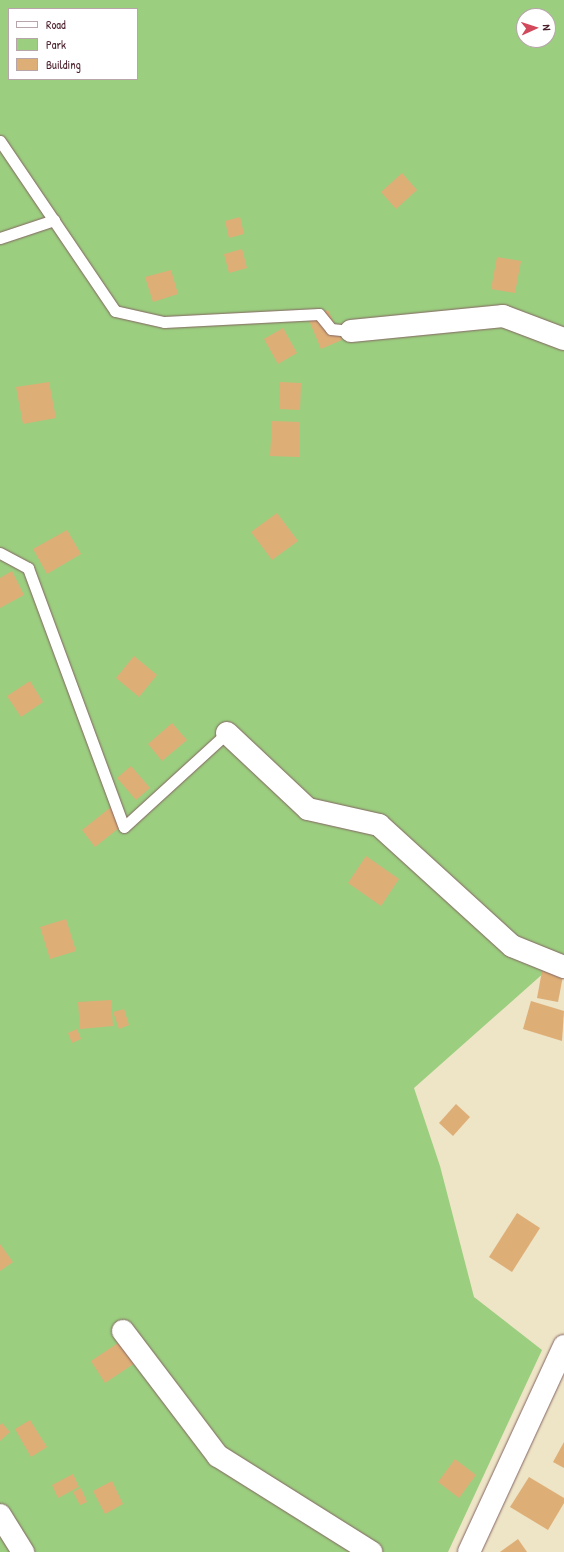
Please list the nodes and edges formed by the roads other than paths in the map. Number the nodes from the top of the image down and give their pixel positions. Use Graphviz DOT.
graph roads {
  1 [pos="0,141"];
  2 [pos="54,220"];
  3 [pos="0,238"];
  4 [pos="352,331"];
  5 [pos="564,340"];
  6 [pos="0,553"];
  7 [pos="227,733"];
  8 [pos="564,967"];
  9 [pos="123,1331"];
  10 [pos="564,1346"];
  11 [pos="560,1368"];
  12 [pos="0,1515"];
  13 [pos="24,1552"];
  14 [pos="371,1552"];
  15 [pos="469,1552"];
  1 -- 2 [label="lane"];
  2 -- 3 [label="lane"];
  2 -- 4 [label="lane"];
  4 -- 5 [label="street"];
  6 -- 7 [label="lane"];
  7 -- 8 [label="street"];
  9 -- 14 [label="street"];
  10 -- 11 [label="street"];
  11 -- 15 [label="street"];
  12 -- 13 [label="street"];
}
